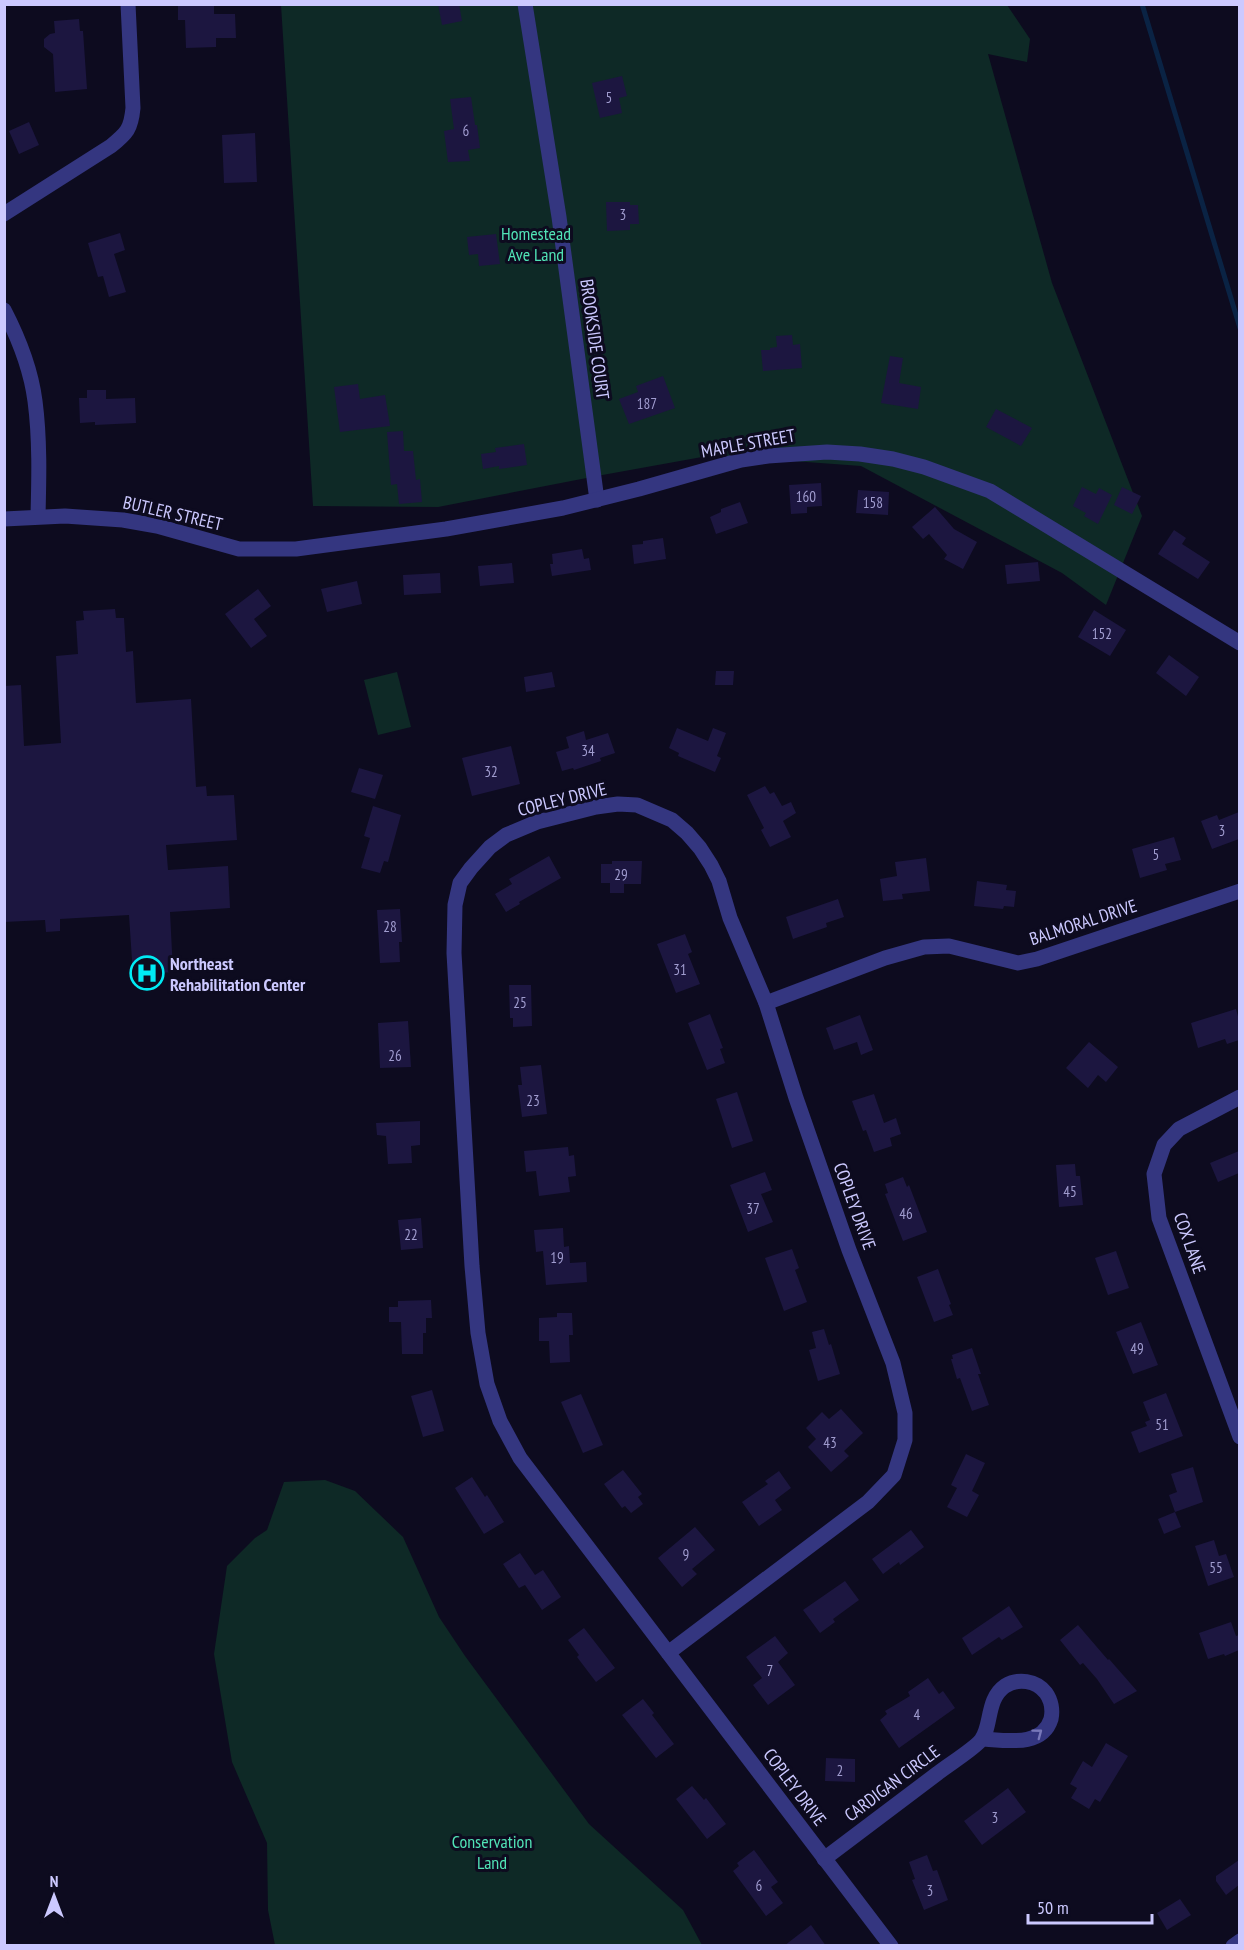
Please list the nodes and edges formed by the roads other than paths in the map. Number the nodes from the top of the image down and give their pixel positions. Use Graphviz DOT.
graph roads {
  1 [pos="128,4"];
  2 [pos="525,4"];
  3 [pos="4,214"];
  4 [pos="4,310"];
  5 [pos="597,500"];
  6 [pos="38,516"];
  7 [pos="4,519"];
  8 [pos="296,549"];
  9 [pos="1239,643"];
  10 [pos="1239,891"];
  11 [pos="766,1003"];
  12 [pos="1239,1097"];
  13 [pos="1239,1437"];
  14 [pos="669,1653"];
  15 [pos="982,1739"];
  16 [pos="825,1859"];
  17 [pos="1239,1941"];
  18 [pos="891,1946"];
  19 [pos="1233,1946"];
  1 -- 3 [label="street"];
  2 -- 5 [label="street, BROOKSIDE COURT"];
  4 -- 6 [label="street"];
  5 -- 8 [label="street, MAPLE STREET"];
  5 -- 9 [label="street, MAPLE STREET"];
  6 -- 7 [label="street, BUTLER STREET"];
  6 -- 8 [label="street, BUTLER STREET"];
  10 -- 11 [label="street, BALMORAL DRIVE"];
  11 -- 14 [label="street, COPLEY DRIVE"];
  11 -- 14 [label="street, COPLEY DRIVE"];
  12 -- 13 [label="street, COX LANE"];
  14 -- 16 [label="street, COPLEY DRIVE"];
  15 -- 15 [label="street, one-way"];
  15 -- 16 [label="street, CARDIGAN CIRCLE"];
  16 -- 18 [label="street, COPLEY DRIVE"];
  17 -- 19 [label="street"];
}
